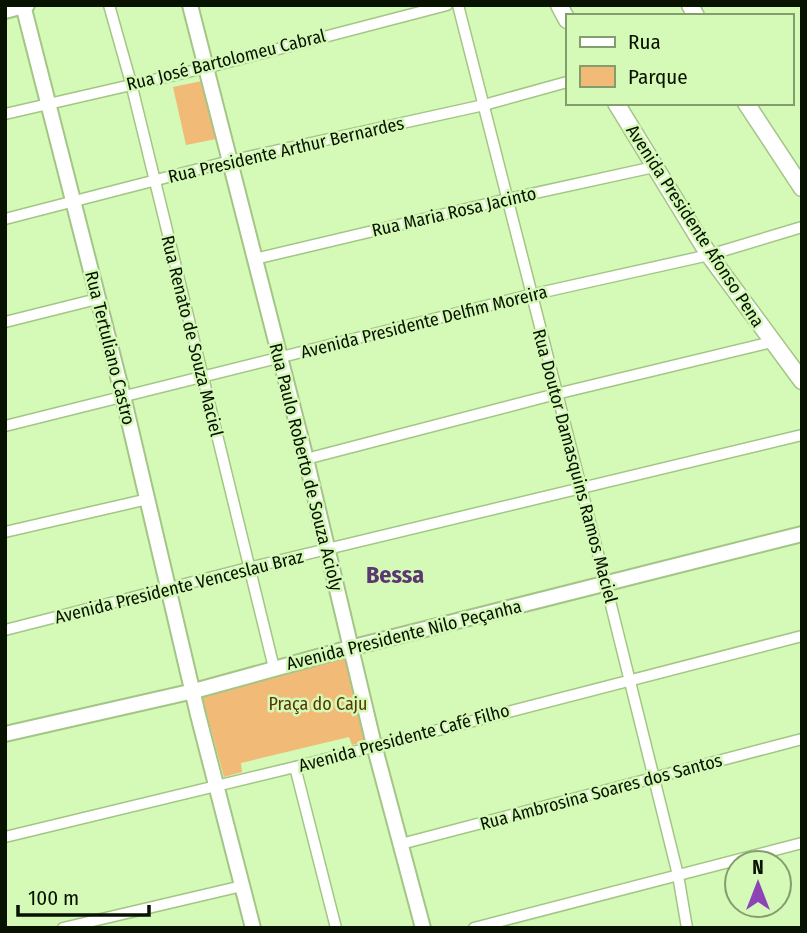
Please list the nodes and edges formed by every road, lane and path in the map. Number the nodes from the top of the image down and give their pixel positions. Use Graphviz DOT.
graph roads {
  1 [pos="109,5"];
  2 [pos="190,5"];
  3 [pos="447,5"];
  4 [pos="458,5"];
  5 [pos="25,6"];
  6 [pos="5,11"];
  7 [pos="205,68"];
  8 [pos="566,82"];
  9 [pos="131,83"];
  10 [pos="48,103"];
  11 [pos="484,105"];
  12 [pos="618,105"];
  13 [pos="747,105"];
  14 [pos="5,114"];
  15 [pos="230,161"];
  16 [pos="654,167"];
  17 [pos="153,180"];
  18 [pos="802,188"];
  19 [pos="508,199"];
  20 [pos="74,201"];
  21 [pos="5,219"];
  22 [pos="802,227"];
  23 [pos="709,255"];
  24 [pos="255,259"];
  25 [pos="530,295"];
  26 [pos="97,299"];
  27 [pos="5,322"];
  28 [pos="772,342"];
  29 [pos="280,357"];
  30 [pos="204,377"];
  31 [pos="802,381"];
  32 [pos="556,394"];
  33 [pos="122,396"];
  34 [pos="5,426"];
  35 [pos="802,435"];
  36 [pos="306,459"];
  37 [pos="581,488"];
  38 [pos="148,499"];
  39 [pos="5,532"];
  40 [pos="802,534"];
  41 [pos="328,549"];
  42 [pos="248,568"];
  43 [pos="606,585"];
  44 [pos="170,589"];
  45 [pos="5,630"];
  46 [pos="802,636"];
  47 [pos="350,648"];
  48 [pos="274,668"];
  49 [pos="629,679"];
  50 [pos="194,691"];
  51 [pos="5,734"];
  52 [pos="802,739"];
  53 [pos="374,745"];
  54 [pos="295,767"];
  55 [pos="654,778"];
  56 [pos="216,786"];
  57 [pos="5,837"];
  58 [pos="802,843"];
  59 [pos="401,844"];
  60 [pos="678,875"];
  61 [pos="242,886"];
  62 [pos="63,928"];
  63 [pos="253,928"];
  64 [pos="336,928"];
  65 [pos="423,928"];
  66 [pos="474,928"];
  67 [pos="687,928"];
  1 -- 9 [label="street, Rua Renato de Souza Maciel"];
  2 -- 7 [label="street, Rua Paulo Roberto de Souza Acioly"];
  3 -- 7 [label="street, Rua José Bartolomeu Cabral"];
  4 -- 11 [label="street, Rua Doutor Damasquins Ramos Maciel"];
  5 -- 6 [label="street"];
  5 -- 10 [label="street, Rua Tertuliano Castro"];
  7 -- 9 [label="street, Rua José Bartolomeu Cabral"];
  7 -- 15 [label="street, Rua Paulo Roberto de Souza Acioly"];
  8 -- 11 [label="street, Rua Presidente Arthur Bernardes"];
  9 -- 10 [label="street, Rua José Bartolomeu Cabral"];
  9 -- 17 [label="street, Rua Renato de Souza Maciel"];
  10 -- 14 [label="street, Rua José Bartolomeu Cabral"];
  10 -- 20 [label="street, Rua Tertuliano Castro"];
  11 -- 15 [label="street, Rua Presidente Arthur Bernardes"];
  11 -- 19 [label="street, Rua Doutor Damasquins Ramos Maciel"];
  12 -- 16 [label="main road, Avenida Presidente Afonso Pena"];
  13 -- 18 [label="main road"];
  15 -- 17 [label="street, Rua Presidente Arthur Bernardes"];
  15 -- 24 [label="street, Rua Paulo Roberto de Souza Acioly"];
  16 -- 19 [label="street, Rua Maria Rosa Jacinto"];
  16 -- 23 [label="main road, Avenida Presidente Afonso Pena"];
  17 -- 20 [label="street, Rua Presidente Arthur Bernardes"];
  17 -- 30 [label="street, Rua Renato de Souza Maciel"];
  19 -- 24 [label="street, Rua Maria Rosa Jacinto"];
  19 -- 25 [label="street, Rua Doutor Damasquins Ramos Maciel"];
  20 -- 21 [label="street, Rua Presidente Arthur Bernardes"];
  20 -- 26 [label="street, Rua Tertuliano Castro"];
  22 -- 23 [label="street, Avenida Presidente Delfim Moreira"];
  23 -- 25 [label="street, Avenida Presidente Delfim Moreira"];
  23 -- 28 [label="main road, Avenida Presidente Afonso Pena"];
  24 -- 29 [label="street, Rua Paulo Roberto de Souza Acioly"];
  25 -- 29 [label="street, Avenida Presidente Delfim Moreira"];
  25 -- 32 [label="street, Rua Doutor Damasquins Ramos Maciel"];
  26 -- 27 [label="street"];
  26 -- 33 [label="street, Rua Tertuliano Castro"];
  28 -- 31 [label="main road, Avenida Presidente Afonso Pena"];
  28 -- 32 [label="street"];
  29 -- 30 [label="street, Avenida Presidente Delfim Moreira"];
  29 -- 36 [label="street, Rua Paulo Roberto de Souza Acioly"];
  30 -- 33 [label="street, Avenida Presidente Delfim Moreira"];
  30 -- 42 [label="street, Rua Renato de Souza Maciel"];
  32 -- 36 [label="street"];
  32 -- 37 [label="street, Rua Doutor Damasquins Ramos Maciel"];
  33 -- 34 [label="street, Avenida Presidente Delfim Moreira"];
  33 -- 38 [label="street, Rua Tertuliano Castro"];
  35 -- 37 [label="street, Avenida Presidente Venceslau Braz"];
  36 -- 41 [label="street, Rua Paulo Roberto de Souza Acioly"];
  37 -- 41 [label="street, Avenida Presidente Venceslau Braz"];
  37 -- 43 [label="street, Rua Doutor Damasquins Ramos Maciel"];
  38 -- 39 [label="street"];
  38 -- 44 [label="street, Rua Tertuliano Castro"];
  40 -- 43 [label="street, Avenida Presidente Nilo Peçanha"];
  41 -- 42 [label="street, Avenida Presidente Venceslau Braz"];
  41 -- 47 [label="street, Rua Paulo Roberto de Souza Acioly"];
  42 -- 44 [label="street, Avenida Presidente Venceslau Braz"];
  42 -- 48 [label="street, Rua Renato de Souza Maciel"];
  43 -- 47 [label="street, Avenida Presidente Nilo Peçanha"];
  43 -- 49 [label="street, Rua Doutor Damasquins Ramos Maciel"];
  44 -- 45 [label="street, Avenida Presidente Venceslau Braz"];
  44 -- 50 [label="street, Rua Tertuliano Castro"];
  46 -- 49 [label="street, Avenida Presidente Café Filho"];
  47 -- 48 [label="street, Avenida Presidente Nilo Peçanha"];
  47 -- 53 [label="street, Rua Paulo Roberto de Souza Acioly"];
  48 -- 50 [label="street, Avenida Presidente Nilo Peçanha"];
  49 -- 53 [label="street, Avenida Presidente Café Filho"];
  49 -- 55 [label="street, Rua Doutor Damasquins Ramos Maciel"];
  50 -- 51 [label="street, Avenida Presidente Nilo Peçanha"];
  50 -- 56 [label="street, Rua Tertuliano Castro"];
  52 -- 55 [label="street, Rua Ambrosina Soares dos Santos"];
  53 -- 54 [label="street, Avenida Presidente Café Filho"];
  53 -- 59 [label="street, Rua Paulo Roberto de Souza Acioly"];
  54 -- 56 [label="street, Avenida Presidente Café Filho"];
  54 -- 64 [label="street"];
  55 -- 59 [label="street, Rua Ambrosina Soares dos Santos"];
  55 -- 60 [label="street, Rua Doutor Damasquins Ramos Maciel"];
  56 -- 57 [label="street, Avenida Presidente Café Filho"];
  56 -- 61 [label="street, Rua Tertuliano Castro"];
  58 -- 60 [label="street"];
  59 -- 65 [label="street, Rua Paulo Roberto de Souza Acioly"];
  60 -- 66 [label="street"];
  60 -- 67 [label="street, Rua Doutor Damasquins Ramos Maciel"];
  61 -- 62 [label="street"];
  61 -- 63 [label="street, Rua Tertuliano Castro"];
}
